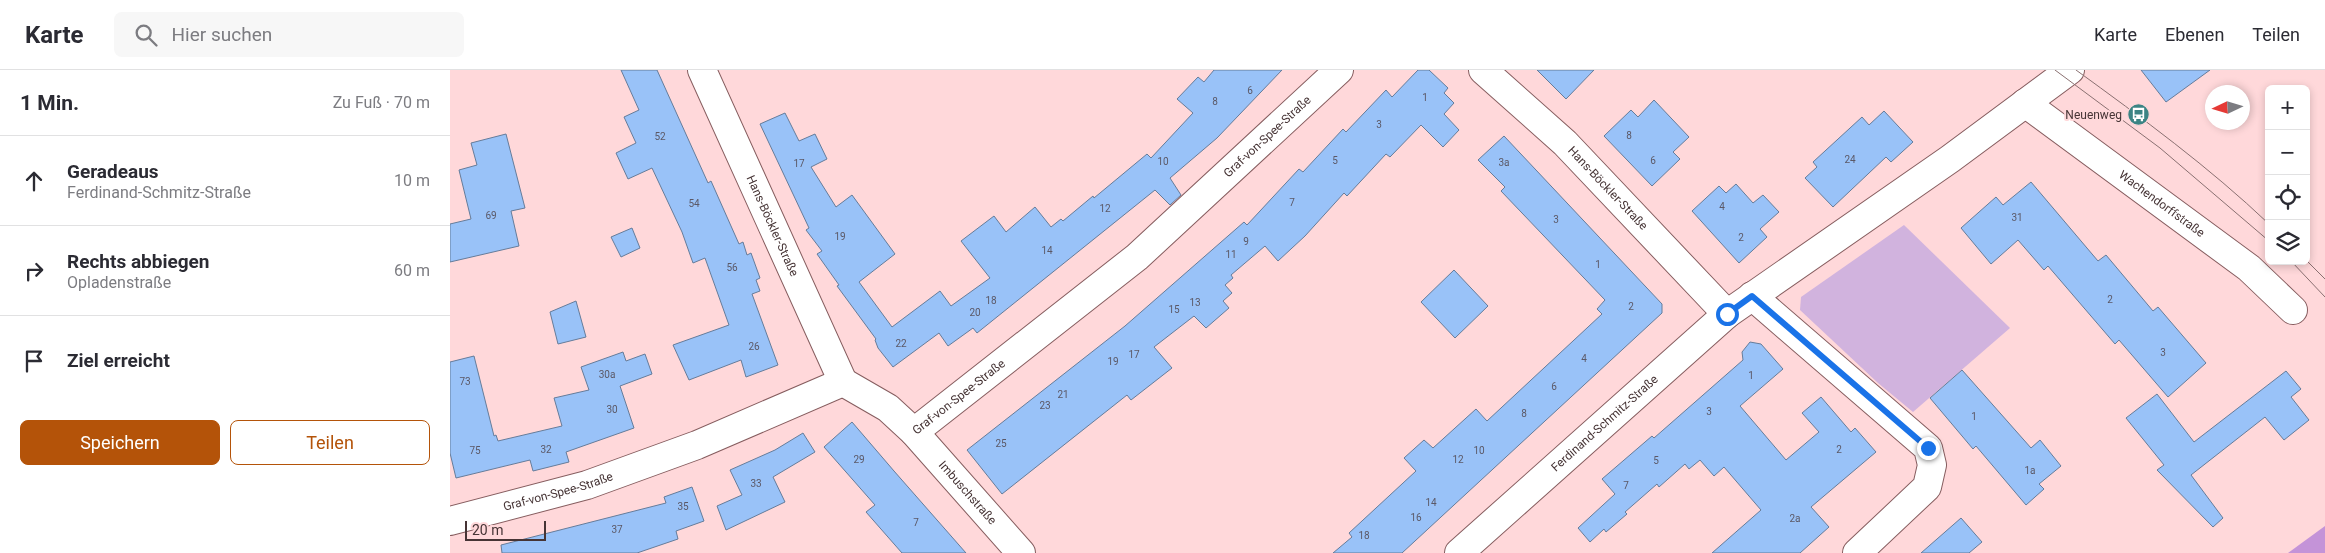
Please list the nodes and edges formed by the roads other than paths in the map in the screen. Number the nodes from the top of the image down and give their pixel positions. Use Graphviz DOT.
graph roads {
  1 [pos="702,70"];
  2 [pos="1339,70"];
  3 [pos="1483,70"];
  4 [pos="2070,70"];
  5 [pos="2025,103"];
  6 [pos="1752,296"];
  7 [pos="2293,310"];
  8 [pos="1727,314"];
  9 [pos="843,382"];
  10 [pos="914,432"];
  11 [pos="450,521"];
  12 [pos="1021,553"];
  13 [pos="1459,553"];
  14 [pos="1857,553"];
  1 -- 9 [label="street, Hans-Böckler-Straße"];
  2 -- 10 [label="street, Graf-von-Spee-Straße"];
  3 -- 8 [label="street, Hans-Böckler-Straße"];
  4 -- 5 [label="street"];
  5 -- 6 [label="street"];
  5 -- 7 [label="street, Wachendorffstraße"];
  6 -- 8 [label="street, Ferdinand-Schmitz-Straße"];
  6 -- 14 [label="street"];
  8 -- 13 [label="street, Ferdinand-Schmitz-Straße"];
  9 -- 10 [label="street, Graf-von-Spee-Straße"];
  9 -- 11 [label="street, Graf-von-Spee-Straße"];
  10 -- 12 [label="street, Imbuschstraße"];
}
